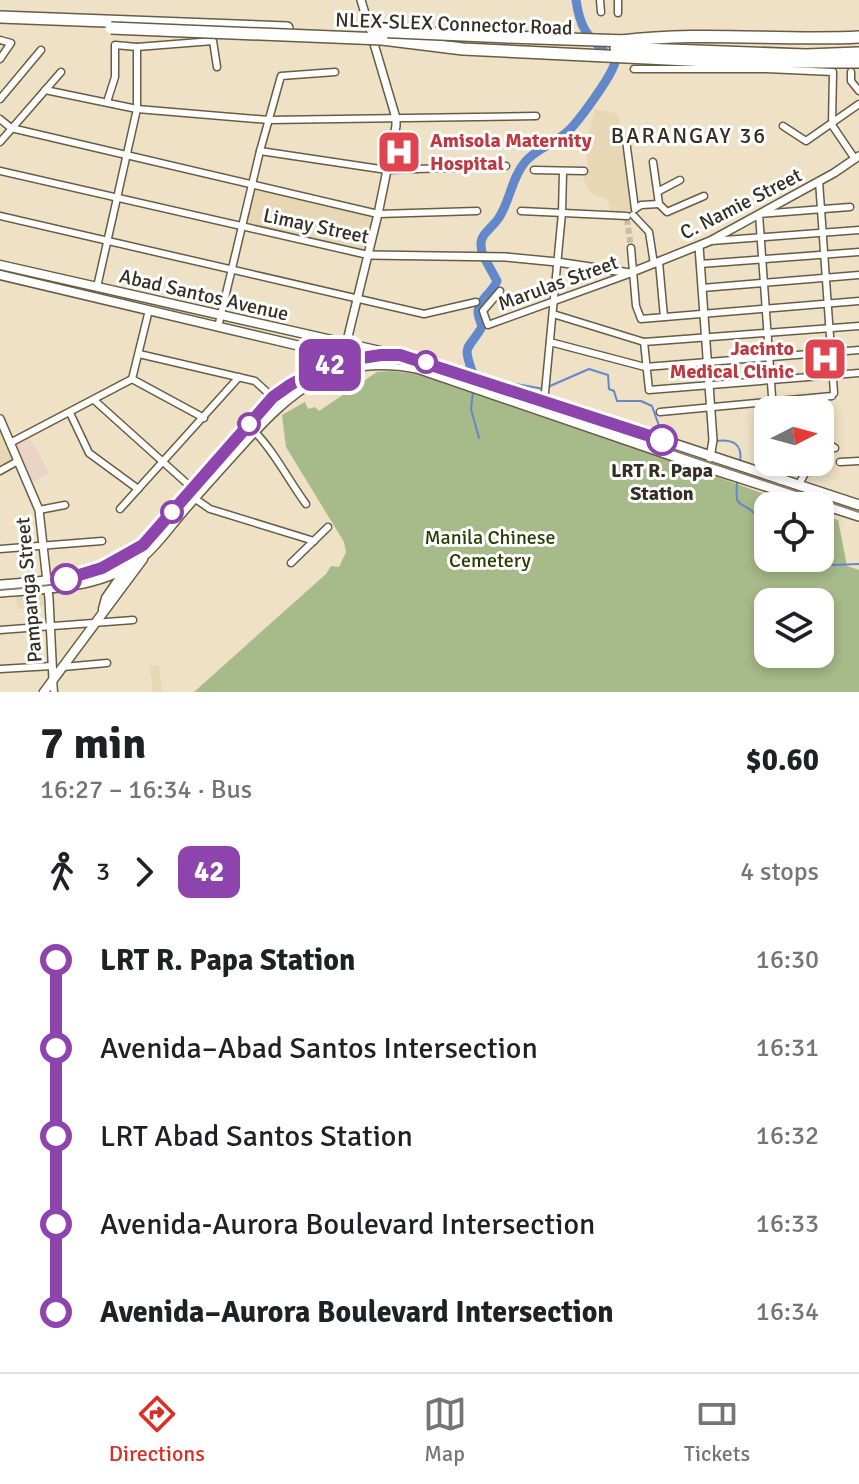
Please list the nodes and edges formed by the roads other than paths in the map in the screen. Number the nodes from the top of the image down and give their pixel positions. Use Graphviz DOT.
graph roads {
  1 [pos="361,0"];
  2 [pos="600,0"];
  3 [pos="618,0"];
  4 [pos="601,12"];
  5 [pos="618,13"];
  6 [pos="0,17"];
  7 [pos="0,25"];
  8 [pos="859,37"];
  9 [pos="382,39"];
  10 [pos="0,40"];
  11 [pos="622,41"];
  12 [pos="859,46"];
  13 [pos="137,47"];
  14 [pos="41,50"];
  15 [pos="859,53"];
  16 [pos="0,59"];
  17 [pos="217,67"];
  18 [pos="855,67"];
  19 [pos="634,69"];
  20 [pos="61,72"];
  21 [pos="335,72"];
  22 [pos="45,90"];
  23 [pos="859,91"];
  24 [pos="0,99"];
  25 [pos="107,102"];
  26 [pos="859,104"];
  27 [pos="137,109"];
  28 [pos="536,116"];
  29 [pos="396,118"];
  30 [pos="0,119"];
  31 [pos="269,120"];
  32 [pos="832,125"];
  33 [pos="783,126"];
  34 [pos="11,128"];
  35 [pos="626,140"];
  36 [pos="0,142"];
  37 [pos="260,151"];
  38 [pos="126,155"];
  39 [pos="857,158"];
  40 [pos="653,162"];
  41 [pos="506,166"];
  42 [pos="387,170"];
  43 [pos="534,170"];
  44 [pos="0,171"];
  45 [pos="584,171"];
  46 [pos="563,172"];
  47 [pos="680,180"];
  48 [pos="819,181"];
  49 [pos="253,184"];
  50 [pos="659,191"];
  51 [pos="117,196"];
  52 [pos="704,196"];
  53 [pos="659,204"];
  54 [pos="850,207"];
  55 [pos="821,210"];
  56 [pos="477,211"];
  57 [pos="521,211"];
  58 [pos="562,213"];
  59 [pos="378,214"];
  60 [pos="759,214"];
  61 [pos="631,215"];
  62 [pos="0,216"];
  63 [pos="243,226"];
  64 [pos="859,230"];
  65 [pos="822,233"];
  66 [pos="760,237"];
  67 [pos="107,241"];
  68 [pos="710,241"];
  69 [pos="699,246"];
  70 [pos="631,248"];
  71 [pos="859,252"];
  72 [pos="368,255"];
  73 [pos="824,255"];
  74 [pos="762,259"];
  75 [pos="557,262"];
  76 [pos="656,263"];
  77 [pos="700,264"];
  78 [pos="0,265"];
  79 [pos="232,269"];
  80 [pos="632,273"];
  81 [pos="0,275"];
  82 [pos="859,275"];
  83 [pos="826,278"];
  84 [pos="764,282"];
  85 [pos="97,287"];
  86 [pos="702,288"];
  87 [pos="500,291"];
  88 [pos="358,299"];
  89 [pos="859,301"];
  90 [pos="476,302"];
  91 [pos="554,302"];
  92 [pos="828,304"];
  93 [pos="766,309"];
  94 [pos="149,310"];
  95 [pos="704,313"];
  96 [pos="553,314"];
  97 [pos="221,316"];
  98 [pos="664,317"];
  99 [pos="859,326"];
  100 [pos="218,327"];
  101 [pos="830,329"];
  102 [pos="767,333"];
  103 [pos="705,338"];
  104 [pos="550,342"];
  105 [pos="644,342"];
  106 [pos="347,345"];
  107 [pos="317,350"];
  108 [pos="859,350"];
  109 [pos="831,352"];
  110 [pos="139,354"];
  111 [pos="769,357"];
  112 [pos="398,360"];
  113 [pos="707,362"];
  114 [pos="344,365"];
  115 [pos="645,367"];
  116 [pos="317,370"];
  117 [pos="859,373"];
  118 [pos="833,375"];
  119 [pos="239,377"];
  120 [pos="132,379"];
  121 [pos="771,380"];
  122 [pos="709,384"];
  123 [pos="772,396"];
  124 [pos="824,396"];
  125 [pos="544,397"];
  126 [pos="94,400"];
  127 [pos="277,400"];
  128 [pos="754,407"];
  129 [pos="711,408"];
  130 [pos="660,412"];
  131 [pos="70,413"];
  132 [pos="204,418"];
  133 [pos="0,419"];
  134 [pos="254,431"];
  135 [pos="10,443"];
  136 [pos="710,457"];
  137 [pos="18,461"];
  138 [pos="859,461"];
  139 [pos="840,462"];
  140 [pos="163,463"];
  141 [pos="707,468"];
  142 [pos="0,471"];
  143 [pos="783,476"];
  144 [pos="803,476"];
  145 [pos="781,481"];
  146 [pos="798,486"];
  147 [pos="138,489"];
  148 [pos="786,492"];
  149 [pos="805,492"];
  150 [pos="191,493"];
  151 [pos="834,503"];
  152 [pos="306,504"];
  153 [pos="65,505"];
  154 [pos="859,505"];
  155 [pos="834,507"];
  156 [pos="120,509"];
  157 [pos="39,510"];
  158 [pos="859,516"];
  159 [pos="328,527"];
  160 [pos="102,541"];
  161 [pos="314,541"];
  162 [pos="44,545"];
  163 [pos="145,548"];
  164 [pos="0,549"];
  165 [pos="291,563"];
  166 [pos="129,565"];
  167 [pos="0,585"];
  168 [pos="47,585"];
  169 [pos="0,592"];
  170 [pos="103,610"];
  171 [pos="133,620"];
  172 [pos="94,623"];
  173 [pos="50,626"];
  174 [pos="0,630"];
  175 [pos="107,663"];
  176 [pos="52,666"];
  177 [pos="63,667"];
  178 [pos="0,669"];
  179 [pos="53,680"];
  180 [pos="44,692"];
  181 [pos="54,692"];
  1 -- 29 [label="street"];
  2 -- 4 [label="street"];
  3 -- 5 [label="street"];
  6 -- 11 [label="highway, NLEX-SLEX Connector Road, bridge"];
  7 -- 9 [label="highway, NLEX-SLEX Connector Road, bridge"];
  8 -- 11 [label="highway"];
  9 -- 15 [label="highway, NLEX-SLEX Connector Road"];
  9 -- 18 [label="highway"];
  10 -- 16 [label="street"];
  11 -- 12 [label="highway, NLEX-SLEX Connector Road"];
  13 -- 17 [label="street"];
  13 -- 25 [label="street"];
  13 -- 27 [label="street"];
  14 -- 24 [label="street"];
  18 -- 23 [label="street"];
  19 -- 32 [label="street"];
  20 -- 22 [label="street"];
  21 -- 31 [label="street"];
  22 -- 25 [label="street"];
  22 -- 34 [label="street"];
  25 -- 27 [label="street"];
  26 -- 32 [label="street"];
  27 -- 31 [label="street"];
  27 -- 38 [label="street"];
  28 -- 29 [label="street"];
  29 -- 31 [label="street"];
  29 -- 42 [label="street"];
  30 -- 34 [label="street"];
  31 -- 37 [label="street"];
  32 -- 33 [label="street"];
  32 -- 39 [label="street"];
  34 -- 36 [label="street"];
  34 -- 38 [label="street"];
  35 -- 61 [label="street"];
  37 -- 42 [label="street"];
  37 -- 49 [label="street"];
  38 -- 49 [label="street"];
  38 -- 51 [label="street"];
  39 -- 48 [label="street, C. Namie Street"];
  40 -- 50 [label="street"];
  41 -- 42 [label="street"];
  42 -- 59 [label="street"];
  43 -- 46 [label="street"];
  44 -- 51 [label="street, Limay Street"];
  45 -- 46 [label="street"];
  46 -- 58 [label="street"];
  47 -- 50 [label="street"];
  48 -- 55 [label="street"];
  48 -- 60 [label="street, C. Namie Street"];
  49 -- 59 [label="street"];
  49 -- 63 [label="street"];
  50 -- 53 [label="street"];
  51 -- 63 [label="street, Limay Street"];
  51 -- 67 [label="street"];
  52 -- 53 [label="street"];
  53 -- 61 [label="street"];
  54 -- 55 [label="street"];
  55 -- 60 [label="street"];
  55 -- 65 [label="street"];
  56 -- 59 [label="street"];
  57 -- 58 [label="street"];
  58 -- 61 [label="street"];
  58 -- 75 [label="street"];
  59 -- 72 [label="street"];
  60 -- 66 [label="street"];
  60 -- 68 [label="street, C. Namie Street"];
  61 -- 76 [label="street"];
  62 -- 67 [label="street"];
  63 -- 72 [label="street, Limay Street"];
  63 -- 79 [label="street"];
  64 -- 65 [label="street"];
  65 -- 66 [label="street"];
  65 -- 73 [label="street"];
  66 -- 68 [label="street"];
  66 -- 74 [label="street"];
  67 -- 79 [label="street"];
  67 -- 85 [label="street"];
  68 -- 69 [label="street, C. Namie Street"];
  69 -- 76 [label="street, C. Namie Street"];
  69 -- 77 [label="street"];
  70 -- 80 [label="street"];
  71 -- 73 [label="street"];
  72 -- 75 [label="street, Limay Street"];
  72 -- 88 [label="street"];
  73 -- 74 [label="street"];
  73 -- 83 [label="street"];
  74 -- 77 [label="street"];
  74 -- 84 [label="street"];
  75 -- 80 [label="street, Limay Street"];
  75 -- 91 [label="street"];
  76 -- 80 [label="street, C. Namie Street"];
  76 -- 98 [label="street"];
  77 -- 86 [label="street"];
  78 -- 85 [label="main road, Abad Santos Avenue"];
  79 -- 88 [label="street"];
  79 -- 97 [label="street"];
  80 -- 91 [label="street, Marulas Street"];
  80 -- 98 [label="street"];
  81 -- 94 [label="main road, Abad Santos Avenue"];
  82 -- 83 [label="street"];
  83 -- 84 [label="street"];
  83 -- 92 [label="street"];
  84 -- 86 [label="street"];
  84 -- 93 [label="street"];
  85 -- 97 [label="main road, Abad Santos Avenue"];
  86 -- 95 [label="street"];
  87 -- 91 [label="street, Marulas Street"];
  88 -- 90 [label="street"];
  88 -- 106 [label="street"];
  89 -- 92 [label="street"];
  91 -- 96 [label="street"];
  92 -- 93 [label="street"];
  92 -- 101 [label="street"];
  93 -- 95 [label="street"];
  93 -- 102 [label="street"];
  94 -- 100 [label="main road, Abad Santos Avenue"];
  94 -- 110 [label="street"];
  95 -- 98 [label="street"];
  95 -- 103 [label="street"];
  96 -- 104 [label="street"];
  96 -- 105 [label="street"];
  97 -- 100 [label="street"];
  97 -- 106 [label="main road, Abad Santos Avenue"];
  99 -- 101 [label="street"];
  100 -- 107 [label="main road, Abad Santos Avenue"];
  101 -- 102 [label="street"];
  101 -- 109 [label="street"];
  102 -- 103 [label="street"];
  102 -- 111 [label="street"];
  103 -- 105 [label="street"];
  103 -- 113 [label="street"];
  104 -- 115 [label="street"];
  104 -- 125 [label="street"];
  105 -- 115 [label="street"];
  106 -- 112 [label="main road, Abad Santos Avenue"];
  106 -- 114 [label="street"];
  107 -- 114 [label="main road, Abad Santos Avenue"];
  107 -- 116 [label="main road"];
  108 -- 109 [label="street"];
  109 -- 111 [label="street"];
  109 -- 118 [label="street"];
  110 -- 119 [label="street"];
  110 -- 120 [label="street"];
  111 -- 113 [label="street"];
  111 -- 121 [label="street"];
  112 -- 114 [label="main road"];
  112 -- 125 [label="main road"];
  113 -- 115 [label="street"];
  113 -- 122 [label="street"];
  114 -- 116 [label="main road"];
  114 -- 127 [label="main road"];
  115 -- 122 [label="street"];
  116 -- 127 [label="main road"];
  117 -- 118 [label="street"];
  118 -- 121 [label="street"];
  118 -- 124 [label="street"];
  119 -- 127 [label="street"];
  119 -- 132 [label="street"];
  120 -- 126 [label="street"];
  120 -- 132 [label="street"];
  121 -- 122 [label="street"];
  121 -- 123 [label="street"];
  122 -- 129 [label="street"];
  125 -- 136 [label="main road"];
  125 -- 141 [label="main road"];
  126 -- 131 [label="street"];
  126 -- 140 [label="street"];
  127 -- 134 [label="main road"];
  127 -- 150 [label="main road"];
  128 -- 129 [label="street"];
  129 -- 130 [label="street"];
  129 -- 136 [label="street"];
  131 -- 135 [label="street"];
  131 -- 147 [label="street"];
  132 -- 140 [label="street"];
  133 -- 135 [label="street, Pampanga Street"];
  134 -- 150 [label="main road"];
  134 -- 152 [label="street"];
  135 -- 137 [label="street, Pampanga Street"];
  136 -- 141 [label="street"];
  136 -- 145 [label="main road"];
  137 -- 142 [label="street"];
  137 -- 157 [label="street, Pampanga Street"];
  138 -- 139 [label="street"];
  140 -- 147 [label="street"];
  140 -- 150 [label="street"];
  141 -- 148 [label="main road"];
  143 -- 145 [label="street"];
  144 -- 146 [label="street"];
  145 -- 146 [label="main road"];
  146 -- 149 [label="main road"];
  147 -- 156 [label="street"];
  150 -- 161 [label="street"];
  150 -- 163 [label="main road"];
  151 -- 154 [label="main road"];
  153 -- 157 [label="street"];
  155 -- 158 [label="main road"];
  157 -- 162 [label="street, Pampanga Street"];
  159 -- 161 [label="street"];
  160 -- 162 [label="street"];
  161 -- 165 [label="street"];
  162 -- 164 [label="street"];
  162 -- 168 [label="street, Pampanga Street"];
  163 -- 166 [label="main road"];
  163 -- 168 [label="main road"];
  163 -- 170 [label="main road"];
  166 -- 168 [label="main road"];
  166 -- 170 [label="main road"];
  167 -- 168 [label="main road"];
  168 -- 169 [label="main road"];
  168 -- 173 [label="street, Pampanga Street"];
  170 -- 172 [label="main road"];
  171 -- 172 [label="street"];
  172 -- 173 [label="street"];
  172 -- 177 [label="main road"];
  173 -- 174 [label="street"];
  173 -- 176 [label="street, Pampanga Street"];
  175 -- 177 [label="street"];
  176 -- 178 [label="street"];
  176 -- 179 [label="street, Pampanga Street"];
  177 -- 179 [label="main road"];
  179 -- 180 [label="main road"];
  179 -- 181 [label="street, Pampanga Street"];
}
